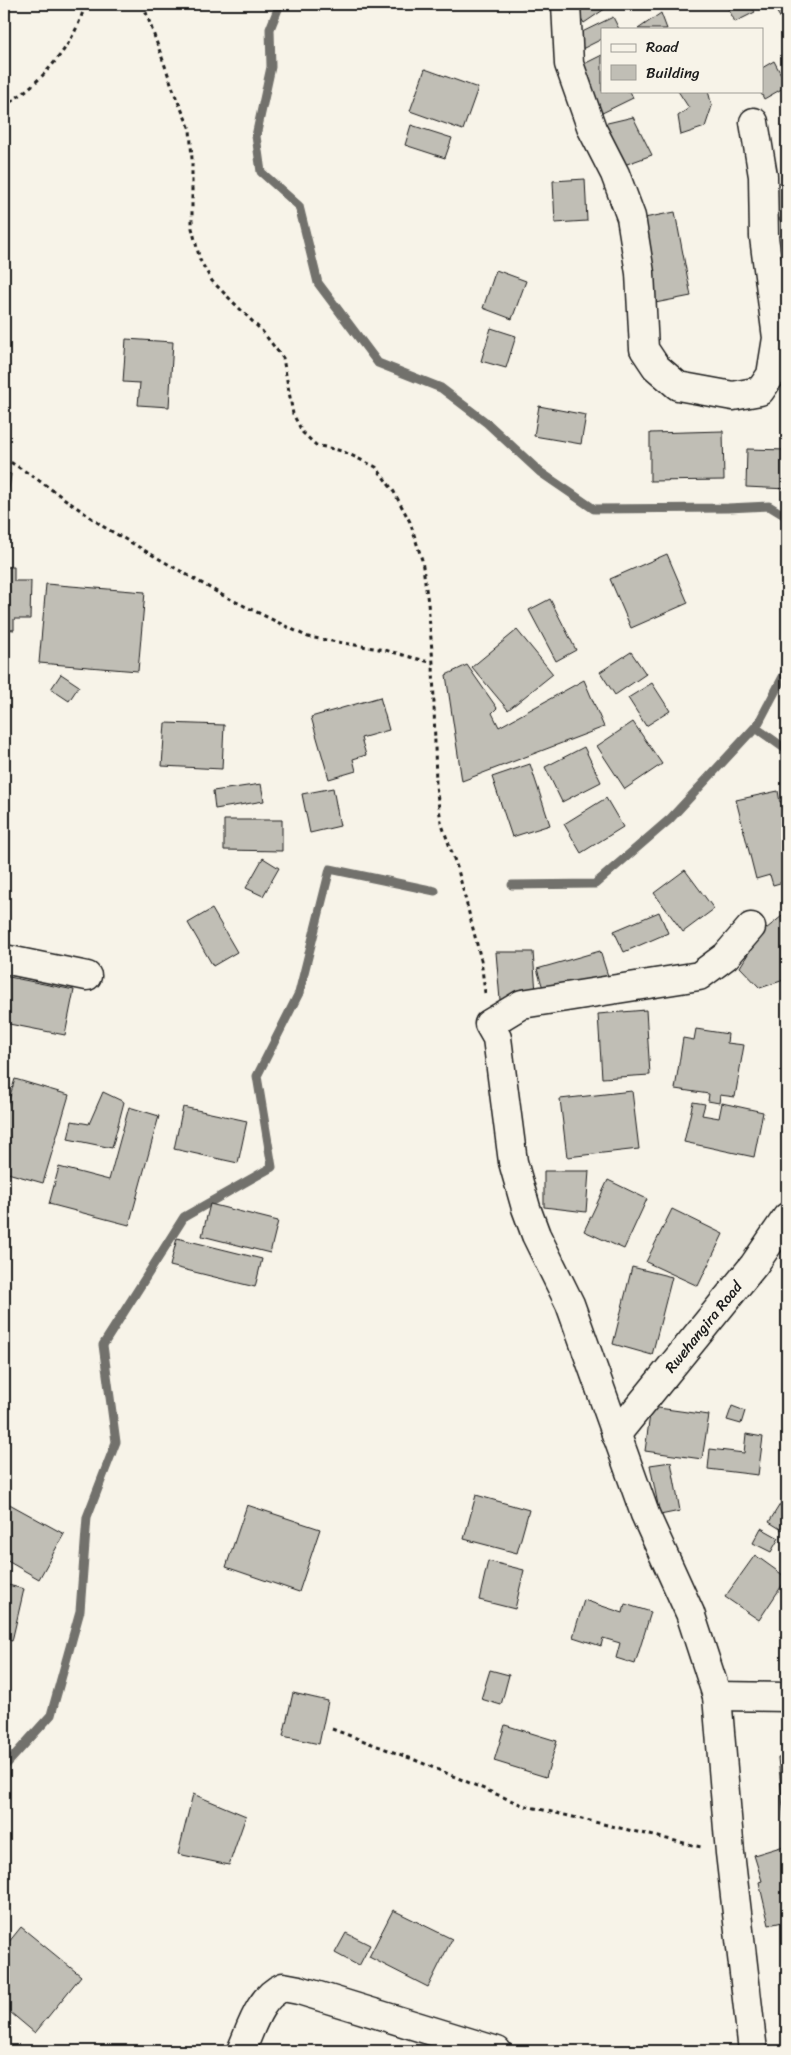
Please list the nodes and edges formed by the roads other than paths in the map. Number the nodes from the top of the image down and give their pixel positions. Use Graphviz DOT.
graph roads {
  1 [pos="566,4"];
  2 [pos="754,122"];
  3 [pos="751,927"];
  4 [pos="4,959"];
  5 [pos="87,976"];
  6 [pos="787,1217"];
  7 [pos="616,1435"];
  8 [pos="717,1696"];
  9 [pos="787,1697"];
  10 [pos="241,2051"];
  11 [pos="496,2051"];
  12 [pos="753,2051"];
  1 -- 2 [label="street"];
  3 -- 7 [label="street"];
  4 -- 5 [label="street"];
  6 -- 7 [label="street, Rwehangira Road"];
  7 -- 8 [label="street"];
  8 -- 9 [label="street"];
  8 -- 12 [label="street"];
  10 -- 11 [label="street"];
}
